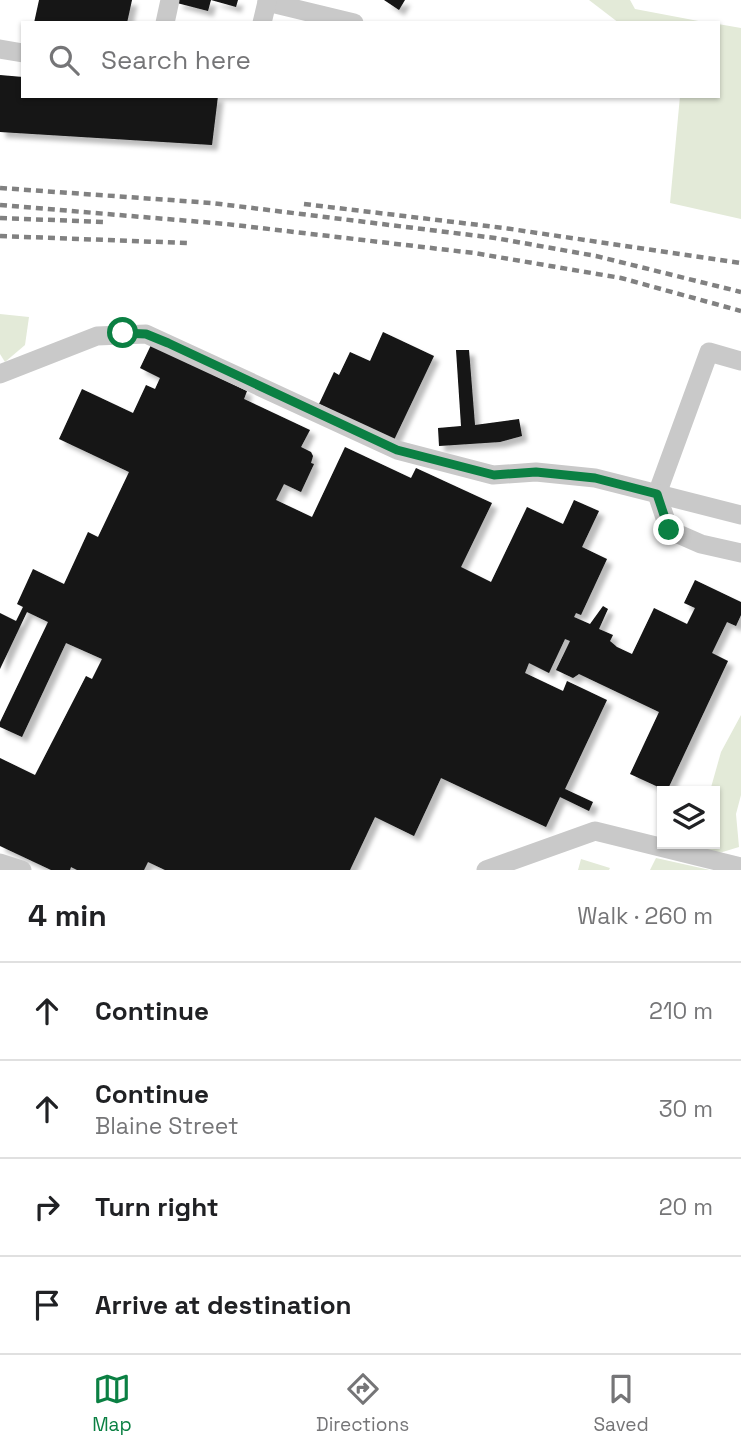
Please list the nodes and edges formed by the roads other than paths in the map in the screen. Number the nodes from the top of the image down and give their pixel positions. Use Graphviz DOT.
graph roads {
  1 [pos="170,0"];
  2 [pos="267,1"];
  3 [pos="165,21"];
  4 [pos="262,21"];
  5 [pos="346,21"];
  6 [pos="0,48"];
  7 [pos="21,52"];
  8 [pos="741,361"];
  9 [pos="0,374"];
  10 [pos="657,494"];
  11 [pos="741,515"];
  12 [pos="741,553"];
  13 [pos="0,863"];
  14 [pos="741,867"];
  15 [pos="22,870"];
  16 [pos="486,870"];
  1 -- 3 [label="street"];
  2 -- 4 [label="street"];
  2 -- 5 [label="street"];
  6 -- 7 [label="street"];
  8 -- 10 [label="street"];
  9 -- 10 [label="street"];
  10 -- 11 [label="street"];
  10 -- 12 [label="street"];
  13 -- 15 [label="street"];
  14 -- 16 [label="street"];
}
